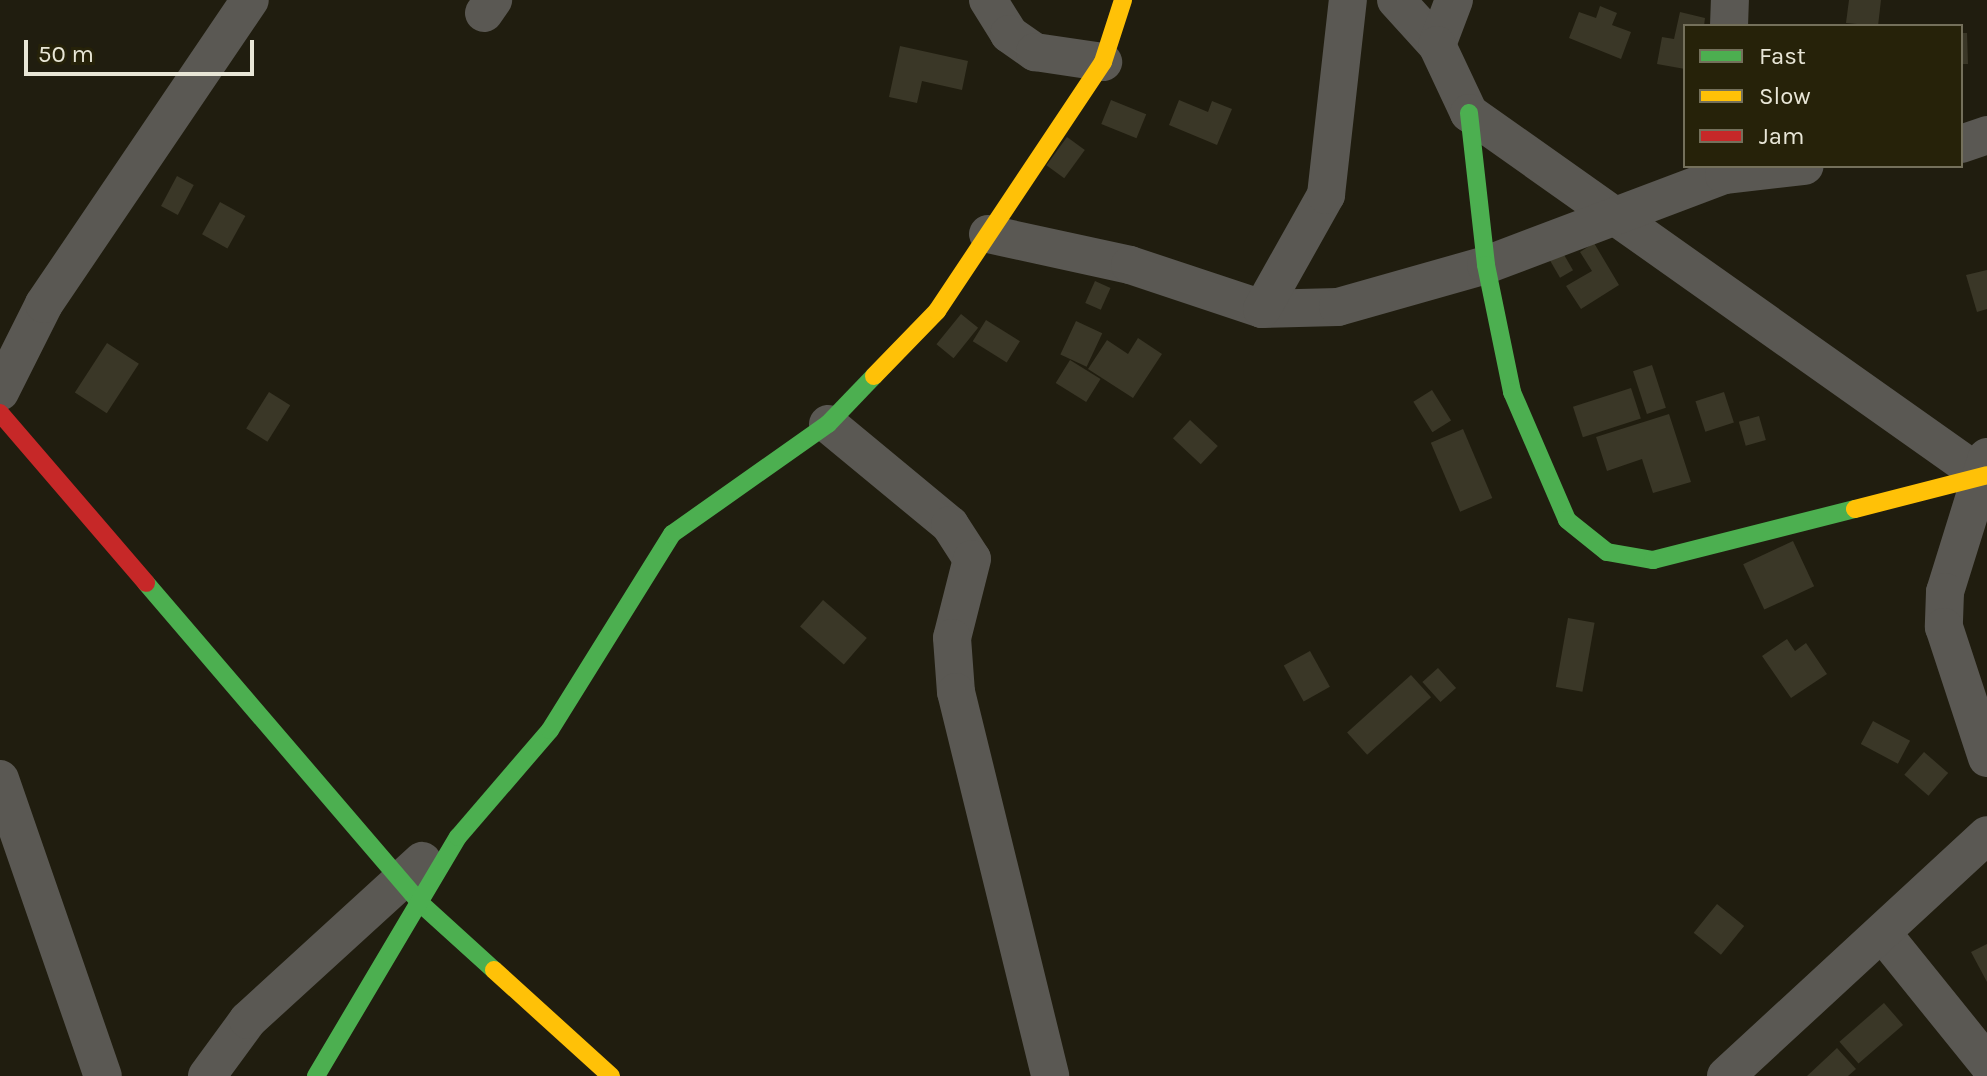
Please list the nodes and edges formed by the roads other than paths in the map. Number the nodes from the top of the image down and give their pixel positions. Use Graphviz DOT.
graph roads {
  1 [pos="250,0"];
  2 [pos="988,0"];
  3 [pos="1123,0"];
  4 [pos="1348,0"];
  5 [pos="1396,0"];
  6 [pos="1454,0"];
  7 [pos="1730,0"];
  8 [pos="1729,24"];
  9 [pos="1437,45"];
  10 [pos="1103,62"];
  11 [pos="1469,113"];
  12 [pos="1987,135"];
  13 [pos="1963,143"];
  14 [pos="1772,168"];
  15 [pos="1724,171"];
  16 [pos="1617,219"];
  17 [pos="988,234"];
  18 [pos="1486,265"];
  19 [pos="1262,309"];
  20 [pos="0,392"];
  21 [pos="0,413"];
  22 [pos="828,424"];
  23 [pos="1985,469"];
  24 [pos="1987,758"];
  25 [pos="0,779"];
  26 [pos="1987,835"];
  27 [pos="458,837"];
  28 [pos="408,889"];
  29 [pos="1883,934"];
  30 [pos="1987,1063"];
  31 [pos="103,1076"];
  32 [pos="207,1076"];
  33 [pos="316,1076"];
  34 [pos="611,1076"];
  35 [pos="1050,1076"];
  36 [pos="1726,1076"];
  1 -- 20 [label="street"];
  2 -- 10 [label="street"];
  3 -- 10 [label="street"];
  4 -- 19 [label="street"];
  5 -- 9 [label="street"];
  6 -- 9 [label="street"];
  7 -- 8 [label="street"];
  9 -- 11 [label="street"];
  10 -- 17 [label="street"];
  11 -- 16 [label="street"];
  11 -- 18 [label="street"];
  12 -- 13 [label="street"];
  14 -- 15 [label="street"];
  15 -- 16 [label="street"];
  16 -- 18 [label="street"];
  16 -- 23 [label="street"];
  17 -- 19 [label="street"];
  17 -- 22 [label="street"];
  18 -- 19 [label="street"];
  18 -- 23 [label="street"];
  21 -- 28 [label="street"];
  22 -- 27 [label="street"];
  22 -- 35 [label="street"];
  23 -- 24 [label="street"];
  25 -- 31 [label="street"];
  26 -- 29 [label="street"];
  27 -- 28 [label="street"];
  28 -- 32 [label="street"];
  28 -- 33 [label="street"];
  28 -- 34 [label="street"];
  29 -- 30 [label="street"];
  29 -- 36 [label="street"];
}
